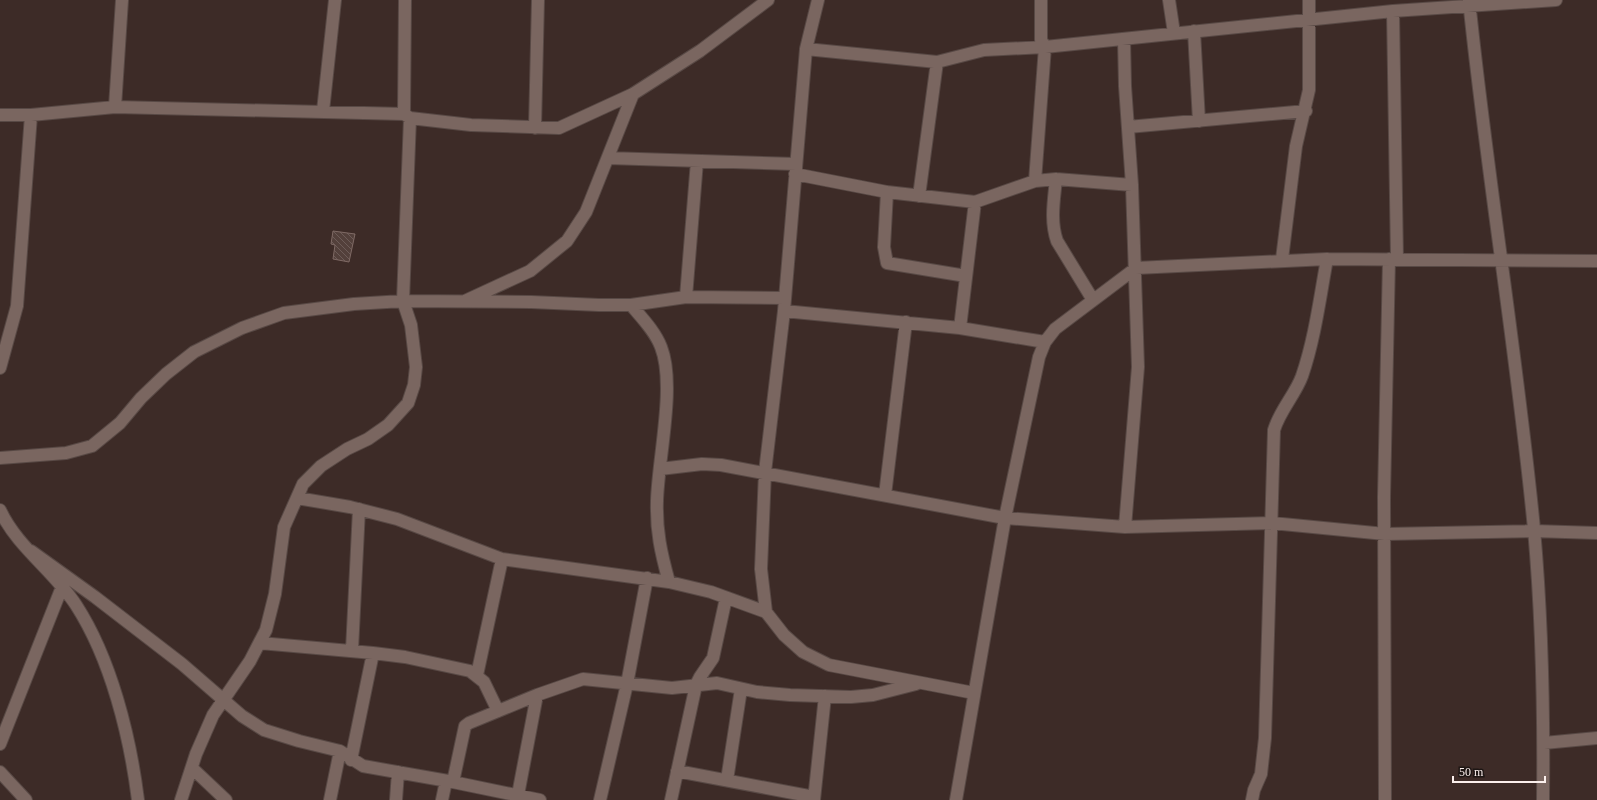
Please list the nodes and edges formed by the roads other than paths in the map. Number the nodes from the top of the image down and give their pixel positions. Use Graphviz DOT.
graph roads {
  1 [pos="122,0"];
  2 [pos="335,0"];
  3 [pos="405,0"];
  4 [pos="538,0"];
  5 [pos="768,0"];
  6 [pos="818,0"];
  7 [pos="1041,0"];
  8 [pos="1169,0"];
  9 [pos="1309,0"];
  10 [pos="1556,0"];
  11 [pos="1469,3"];
  12 [pos="1393,12"];
  13 [pos="1308,21"];
  14 [pos="1194,31"];
  15 [pos="1174,33"];
  16 [pos="1124,39"];
  17 [pos="1046,47"];
  18 [pos="806,49"];
  19 [pos="937,62"];
  20 [pos="633,94"];
  21 [pos="115,107"];
  22 [pos="323,111"];
  23 [pos="1306,111"];
  24 [pos="0,115"];
  25 [pos="31,115"];
  26 [pos="407,116"];
  27 [pos="1198,121"];
  28 [pos="1128,127"];
  29 [pos="535,128"];
  30 [pos="608,158"];
  31 [pos="697,161"];
  32 [pos="796,169"];
  33 [pos="1056,179"];
  34 [pos="1035,181"];
  35 [pos="1132,185"];
  36 [pos="887,192"];
  37 [pos="919,196"];
  38 [pos="975,202"];
  39 [pos="1327,259"];
  40 [pos="1393,259"];
  41 [pos="1282,260"];
  42 [pos="1502,260"];
  43 [pos="1597,262"];
  44 [pos="1136,268"];
  45 [pos="966,276"];
  46 [pos="686,297"];
  47 [pos="785,298"];
  48 [pos="1093,300"];
  49 [pos="464,301"];
  50 [pos="403,302"];
  51 [pos="631,305"];
  52 [pos="784,311"];
  53 [pos="906,322"];
  54 [pos="960,328"];
  55 [pos="1045,342"];
  56 [pos="0,368"];
  57 [pos="0,458"];
  58 [pos="660,469"];
  59 [pos="765,472"];
  60 [pos="885,495"];
  61 [pos="297,498"];
  62 [pos="359,509"];
  63 [pos="0,510"];
  64 [pos="1005,518"];
  65 [pos="1272,523"];
  66 [pos="1125,527"];
  67 [pos="1534,531"];
  68 [pos="1597,533"];
  69 [pos="1385,534"];
  70 [pos="31,551"];
  71 [pos="502,558"];
  72 [pos="647,578"];
  73 [pos="669,582"];
  74 [pos="62,587"];
  75 [pos="726,598"];
  76 [pos="766,612"];
  77 [pos="260,643"];
  78 [pos="352,650"];
  79 [pos="373,652"];
  80 [pos="477,675"];
  81 [pos="920,683"];
  82 [pos="627,684"];
  83 [pos="696,686"];
  84 [pos="741,689"];
  85 [pos="974,693"];
  86 [pos="537,695"];
  87 [pos="825,696"];
  88 [pos="222,699"];
  89 [pos="498,711"];
  90 [pos="1597,738"];
  91 [pos="1544,743"];
  92 [pos="0,744"];
  93 [pos="340,752"];
  94 [pos="351,760"];
  95 [pos="192,768"];
  96 [pos="677,771"];
  97 [pos="0,772"];
  98 [pos="398,772"];
  99 [pos="727,780"];
  100 [pos="449,781"];
  101 [pos="517,798"];
  102 [pos="814,798"];
  103 [pos="26,800"];
  104 [pos="138,800"];
  105 [pos="181,800"];
  106 [pos="226,800"];
  107 [pos="330,800"];
  108 [pos="396,800"];
  109 [pos="442,800"];
  110 [pos="540,800"];
  111 [pos="600,800"];
  112 [pos="671,800"];
  113 [pos="956,800"];
  114 [pos="1252,800"];
  115 [pos="1385,800"];
  116 [pos="1543,800"];
  1 -- 21 [label="street"];
  2 -- 22 [label="street"];
  3 -- 26 [label="street"];
  4 -- 29 [label="street"];
  5 -- 20 [label="street"];
  6 -- 18 [label="street"];
  7 -- 17 [label="street"];
  8 -- 15 [label="street"];
  9 -- 13 [label="street"];
  10 -- 11 [label="street"];
  11 -- 12 [label="street"];
  11 -- 42 [label="street"];
  12 -- 13 [label="street"];
  12 -- 40 [label="street"];
  13 -- 14 [label="street"];
  13 -- 23 [label="street"];
  14 -- 15 [label="street"];
  14 -- 27 [label="street"];
  15 -- 16 [label="street"];
  16 -- 17 [label="street"];
  16 -- 28 [label="street"];
  17 -- 19 [label="street"];
  17 -- 34 [label="street"];
  18 -- 19 [label="street"];
  18 -- 32 [label="street"];
  19 -- 37 [label="street"];
  20 -- 29 [label="street"];
  20 -- 30 [label="street"];
  21 -- 22 [label="street"];
  21 -- 25 [label="street"];
  22 -- 26 [label="street"];
  23 -- 27 [label="street"];
  23 -- 41 [label="street"];
  24 -- 25 [label="street"];
  25 -- 56 [label="street"];
  26 -- 29 [label="street"];
  26 -- 50 [label="street"];
  27 -- 28 [label="street"];
  28 -- 35 [label="street"];
  30 -- 31 [label="street"];
  30 -- 49 [label="street"];
  31 -- 32 [label="street"];
  31 -- 46 [label="street"];
  32 -- 36 [label="street"];
  32 -- 47 [label="street"];
  33 -- 34 [label="street"];
  33 -- 35 [label="street"];
  33 -- 48 [label="street"];
  34 -- 38 [label="street"];
  35 -- 44 [label="street"];
  36 -- 37 [label="street"];
  36 -- 45 [label="street"];
  37 -- 38 [label="street"];
  38 -- 45 [label="street"];
  39 -- 40 [label="street"];
  39 -- 41 [label="street"];
  39 -- 65 [label="street"];
  40 -- 42 [label="street"];
  40 -- 69 [label="street"];
  41 -- 44 [label="street"];
  42 -- 43 [label="street"];
  42 -- 67 [label="street"];
  44 -- 48 [label="street"];
  44 -- 66 [label="street"];
  45 -- 54 [label="street"];
  46 -- 47 [label="street"];
  46 -- 51 [label="street"];
  47 -- 52 [label="street"];
  48 -- 55 [label="street"];
  49 -- 50 [label="street"];
  49 -- 51 [label="street"];
  50 -- 57 [label="street"];
  50 -- 61 [label="street"];
  51 -- 58 [label="street"];
  52 -- 53 [label="street"];
  52 -- 59 [label="street"];
  53 -- 54 [label="street"];
  53 -- 60 [label="street"];
  54 -- 55 [label="street"];
  55 -- 64 [label="street"];
  58 -- 59 [label="street"];
  58 -- 73 [label="street"];
  59 -- 60 [label="street"];
  59 -- 76 [label="street"];
  60 -- 64 [label="street"];
  61 -- 62 [label="street"];
  61 -- 77 [label="street"];
  62 -- 71 [label="street"];
  62 -- 78 [label="street"];
  63 -- 70 [label="street"];
  64 -- 66 [label="street"];
  64 -- 85 [label="street"];
  65 -- 66 [label="street"];
  65 -- 69 [label="street"];
  65 -- 114 [label="street"];
  67 -- 68 [label="street"];
  67 -- 69 [label="street"];
  67 -- 91 [label="street"];
  69 -- 115 [label="street"];
  70 -- 74 [label="street"];
  70 -- 88 [label="street"];
  71 -- 72 [label="street"];
  71 -- 80 [label="street"];
  72 -- 73 [label="street"];
  72 -- 82 [label="street"];
  73 -- 75 [label="street"];
  74 -- 92 [label="street"];
  74 -- 104 [label="street"];
  75 -- 76 [label="street"];
  75 -- 83 [label="street"];
  76 -- 81 [label="street"];
  77 -- 78 [label="street"];
  77 -- 88 [label="street"];
  78 -- 79 [label="street"];
  79 -- 80 [label="street"];
  79 -- 94 [label="street"];
  80 -- 89 [label="street"];
  81 -- 85 [label="street"];
  81 -- 87 [label="street"];
  82 -- 83 [label="street"];
  82 -- 86 [label="street"];
  82 -- 111 [label="street"];
  83 -- 84 [label="street"];
  83 -- 96 [label="street"];
  84 -- 87 [label="street"];
  84 -- 99 [label="street"];
  85 -- 113 [label="street"];
  86 -- 89 [label="street"];
  86 -- 101 [label="street"];
  87 -- 102 [label="street"];
  88 -- 93 [label="street"];
  88 -- 95 [label="street"];
  89 -- 100 [label="street"];
  90 -- 91 [label="street"];
  91 -- 116 [label="street"];
  93 -- 94 [label="street"];
  93 -- 107 [label="street"];
  94 -- 98 [label="street"];
  95 -- 105 [label="street"];
  95 -- 106 [label="street"];
  96 -- 99 [label="street"];
  96 -- 112 [label="street"];
  97 -- 103 [label="street"];
  98 -- 100 [label="street"];
  98 -- 108 [label="street"];
  99 -- 102 [label="street"];
  100 -- 101 [label="street"];
  100 -- 109 [label="street"];
  101 -- 110 [label="street"];
}
